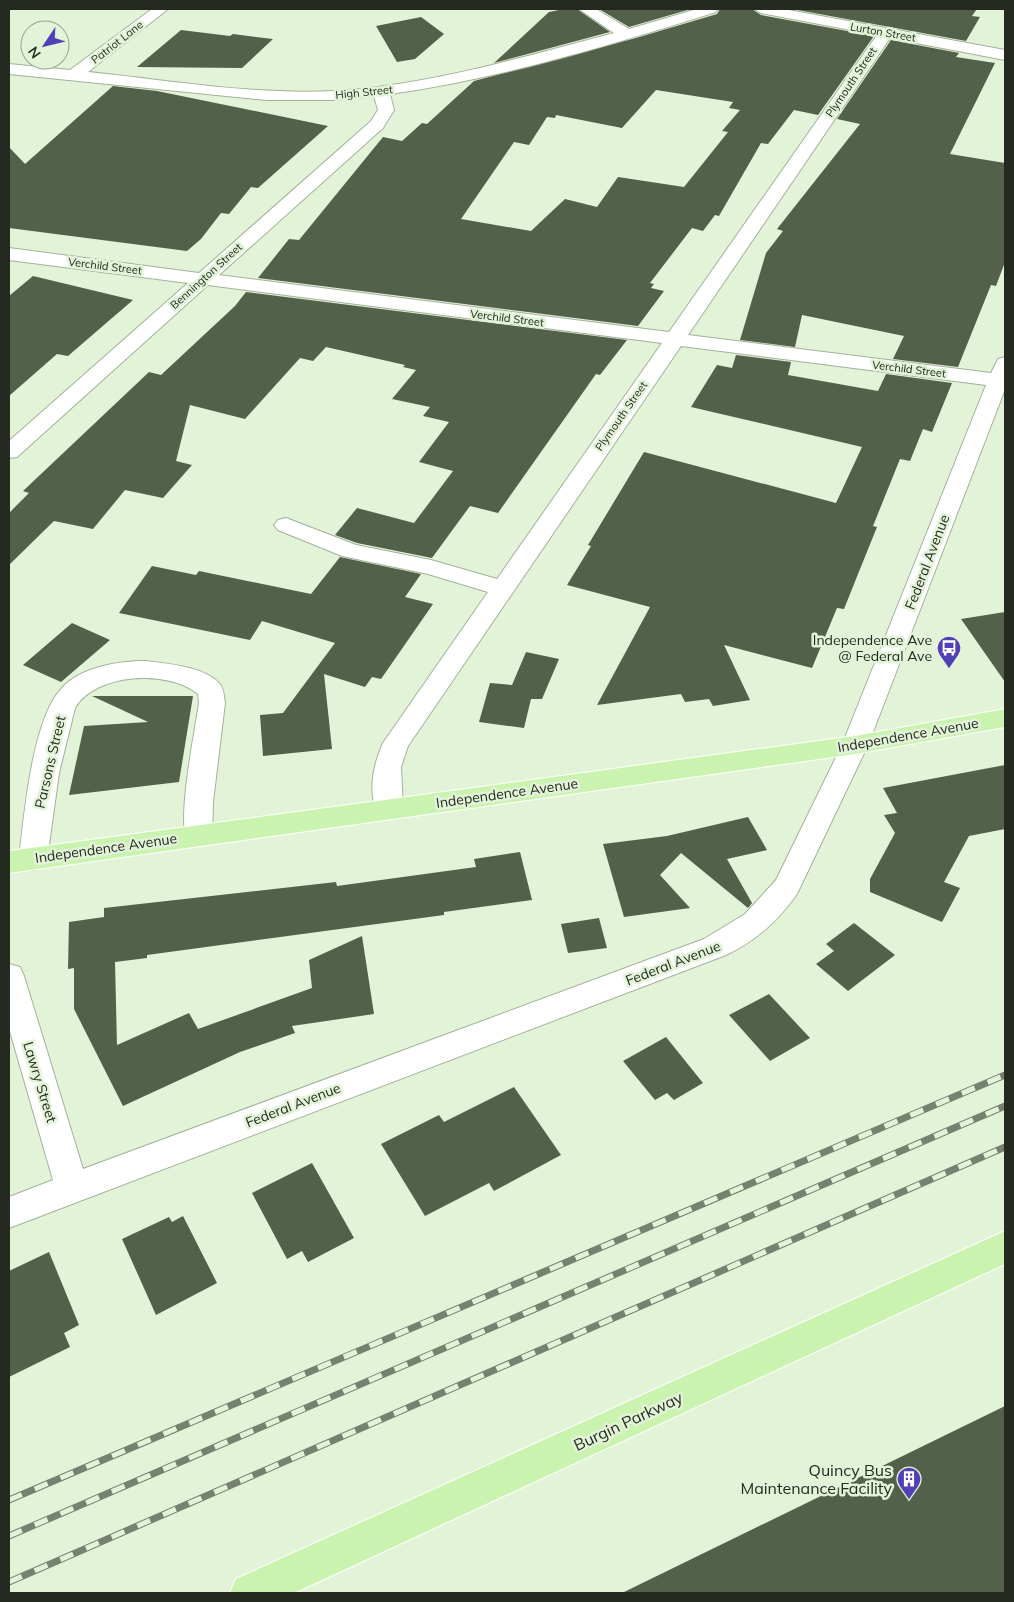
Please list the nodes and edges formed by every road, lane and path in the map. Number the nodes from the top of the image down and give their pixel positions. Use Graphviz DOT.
graph roads {
  1 [pos="161,9"];
  2 [pos="586,9"];
  3 [pos="711,9"];
  4 [pos="762,9"];
  5 [pos="886,33"];
  6 [pos="627,34"];
  7 [pos="1005,55"];
  8 [pos="9,69"];
  9 [pos="74,75"];
  10 [pos="381,92"];
  11 [pos="9,254"];
  12 [pos="203,279"];
  13 [pos="674,340"];
  14 [pos="1003,375"];
  15 [pos="9,452"];
  16 [pos="286,525"];
  17 [pos="502,588"];
  18 [pos="1005,718"];
  19 [pos="855,745"];
  20 [pos="390,809"];
  21 [pos="198,836"];
  22 [pos="21,860"];
  23 [pos="9,976"];
  24 [pos="72,1188"];
  25 [pos="9,1212"];
  26 [pos="1005,1247"];
  27 [pos="250,1593"];
  1 -- 9 [label="street, Patriot Lane"];
  2 -- 6 [label="street"];
  3 -- 6 [label="street, High Street"];
  4 -- 5 [label="street, Lurton Street"];
  5 -- 7 [label="street, Lurton Street"];
  5 -- 13 [label="street, Plymouth Street"];
  6 -- 10 [label="street, High Street"];
  8 -- 9 [label="street, High Street"];
  9 -- 10 [label="street, High Street"];
  10 -- 12 [label="street, Bennington Street"];
  11 -- 12 [label="street, Verchild Street"];
  12 -- 13 [label="street, Verchild Street"];
  12 -- 15 [label="street, Bennington Street"];
  13 -- 14 [label="street, Verchild Street"];
  13 -- 17 [label="street, Plymouth Street"];
  14 -- 19 [label="street, Federal Avenue"];
  16 -- 17 [label="street"];
  17 -- 20 [label="street, Plymouth Street"];
  18 -- 19 [label="main road, Independence Avenue"];
  19 -- 20 [label="main road, Independence Avenue"];
  19 -- 24 [label="street, Federal Avenue"];
  20 -- 21 [label="main road, Independence Avenue"];
  21 -- 22 [label="main road, Independence Avenue"];
  21 -- 22 [label="street, Parsons Street"];
  23 -- 24 [label="street, Lawry Street"];
  24 -- 25 [label="street, Federal Avenue"];
  26 -- 27 [label="main road, Burgin Parkway"];
}
